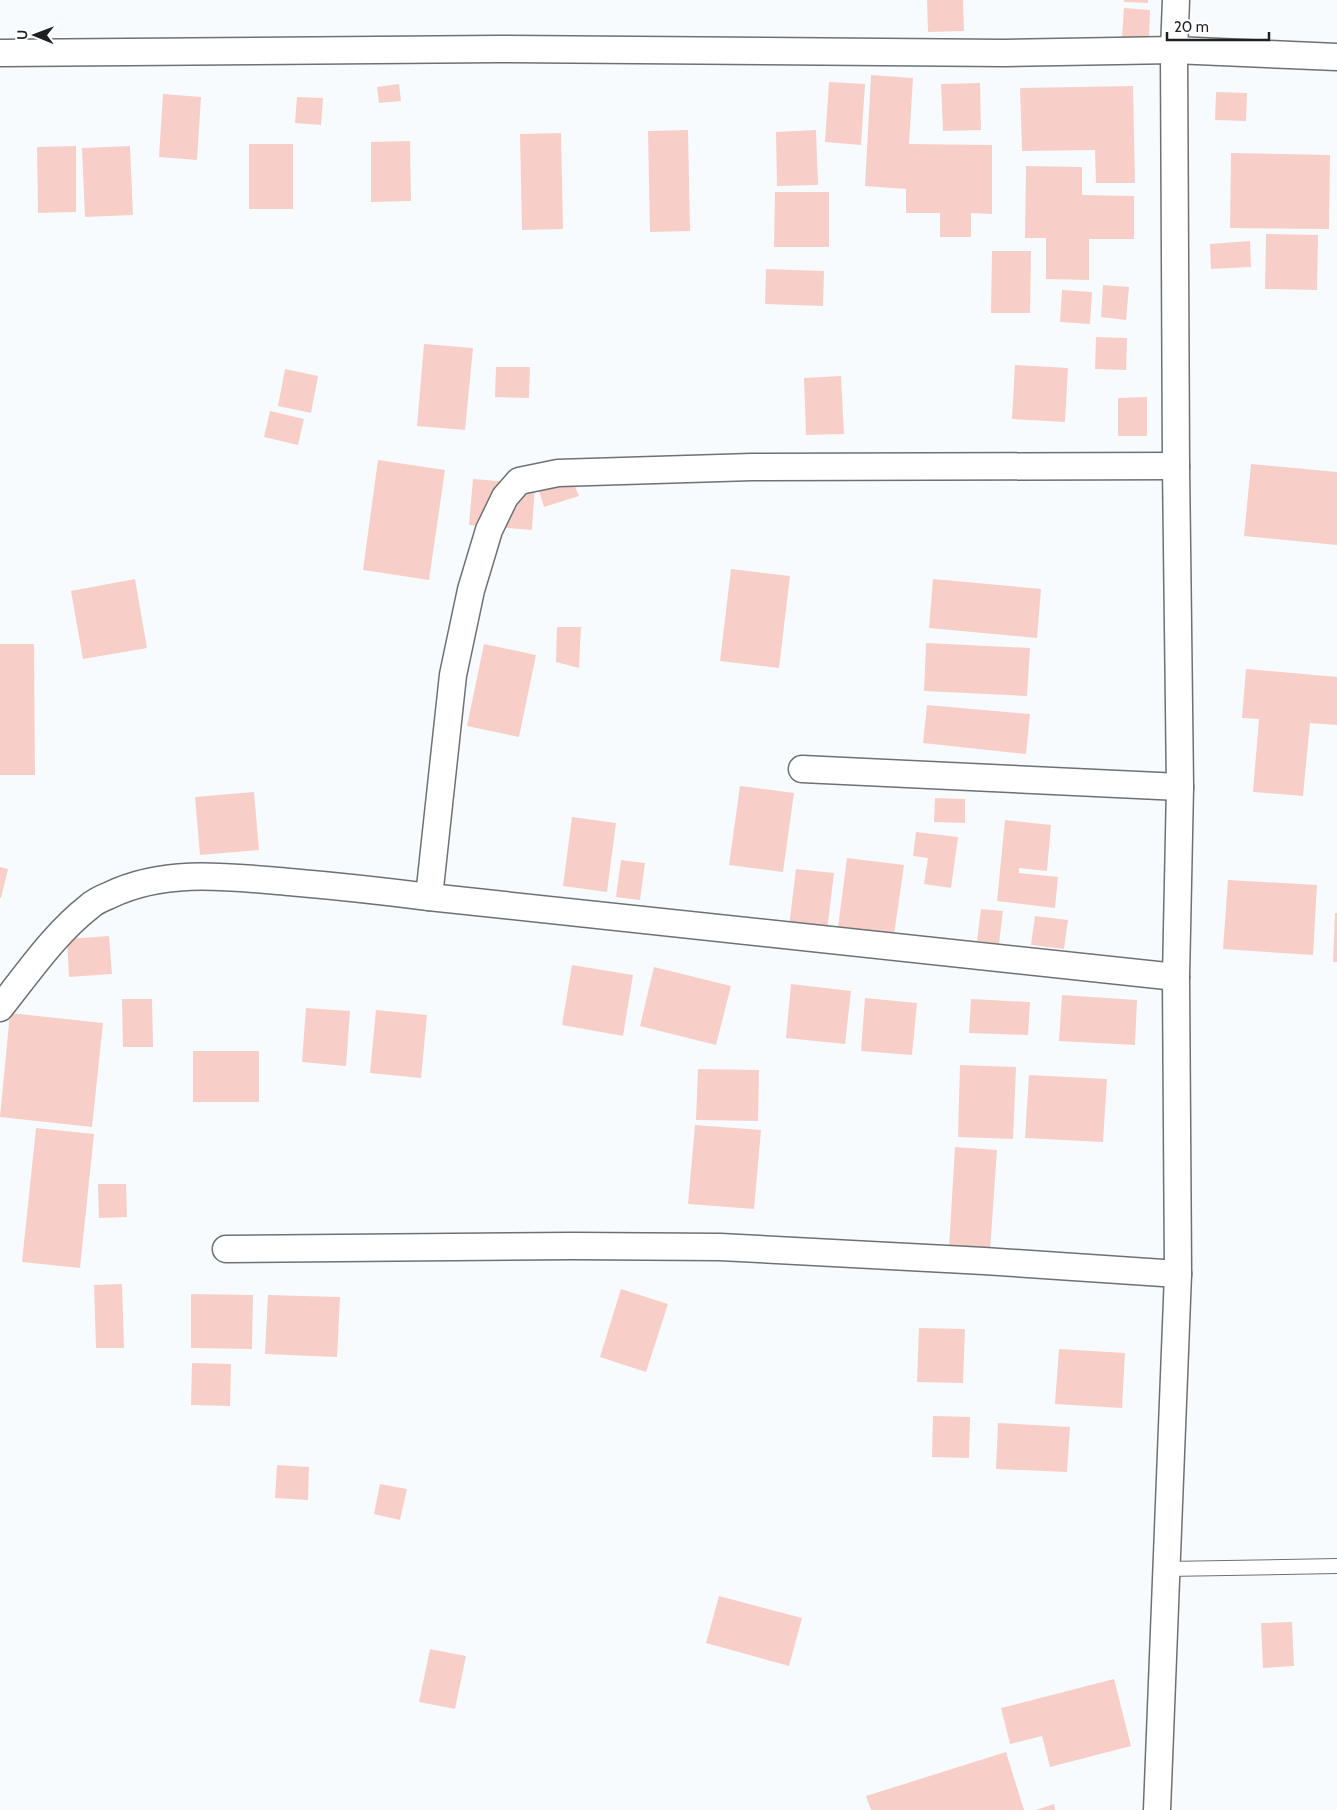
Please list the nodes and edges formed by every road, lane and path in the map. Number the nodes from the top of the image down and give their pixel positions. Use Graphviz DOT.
graph roads {
  1 [pos="1176,0"];
  2 [pos="1174,50"];
  3 [pos="0,53"];
  4 [pos="1337,57"];
  5 [pos="1176,466"];
  6 [pos="802,769"];
  7 [pos="1180,787"];
  8 [pos="429,897"];
  9 [pos="1176,977"];
  10 [pos="0,1008"];
  11 [pos="226,1249"];
  12 [pos="1178,1274"];
  13 [pos="1337,1566"];
  14 [pos="1166,1569"];
  15 [pos="1157,1810"];
  1 -- 2 [label="street"];
  2 -- 3 [label="street"];
  2 -- 4 [label="street"];
  2 -- 5 [label="street"];
  5 -- 7 [label="street"];
  5 -- 8 [label="street"];
  6 -- 7 [label="street"];
  7 -- 9 [label="street"];
  8 -- 9 [label="street"];
  8 -- 10 [label="street"];
  9 -- 12 [label="street"];
  11 -- 12 [label="street"];
  12 -- 14 [label="street"];
  13 -- 14 [label="lane"];
  14 -- 15 [label="street"];
}
